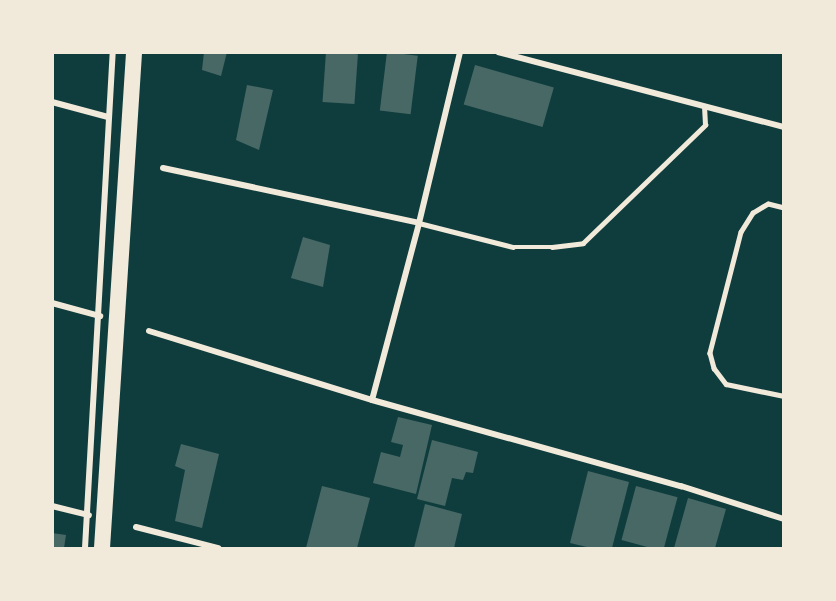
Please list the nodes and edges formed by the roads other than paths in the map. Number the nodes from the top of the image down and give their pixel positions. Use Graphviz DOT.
graph roads {
  1 [pos="113,52"];
  2 [pos="134,52"];
  3 [pos="460,52"];
  4 [pos="498,52"];
  5 [pos="52,102"];
  6 [pos="704,107"];
  7 [pos="108,117"];
  8 [pos="783,127"];
  9 [pos="163,168"];
  10 [pos="783,208"];
  11 [pos="419,223"];
  12 [pos="52,303"];
  13 [pos="100,316"];
  14 [pos="149,331"];
  15 [pos="783,396"];
  16 [pos="372,400"];
  17 [pos="52,506"];
  18 [pos="89,515"];
  19 [pos="783,519"];
  20 [pos="136,527"];
  21 [pos="85,549"];
  22 [pos="102,549"];
  23 [pos="218,549"];
  1 -- 7 [label="street"];
  2 -- 22 [label="highway"];
  3 -- 11 [label="street"];
  4 -- 6 [label="street"];
  5 -- 7 [label="street"];
  6 -- 8 [label="street"];
  6 -- 11 [label="lane"];
  7 -- 13 [label="street"];
  9 -- 11 [label="street"];
  10 -- 15 [label="lane"];
  11 -- 16 [label="street"];
  12 -- 13 [label="street"];
  13 -- 18 [label="street"];
  14 -- 16 [label="street"];
  16 -- 19 [label="street"];
  17 -- 18 [label="street"];
  18 -- 21 [label="street"];
  20 -- 23 [label="street"];
}
